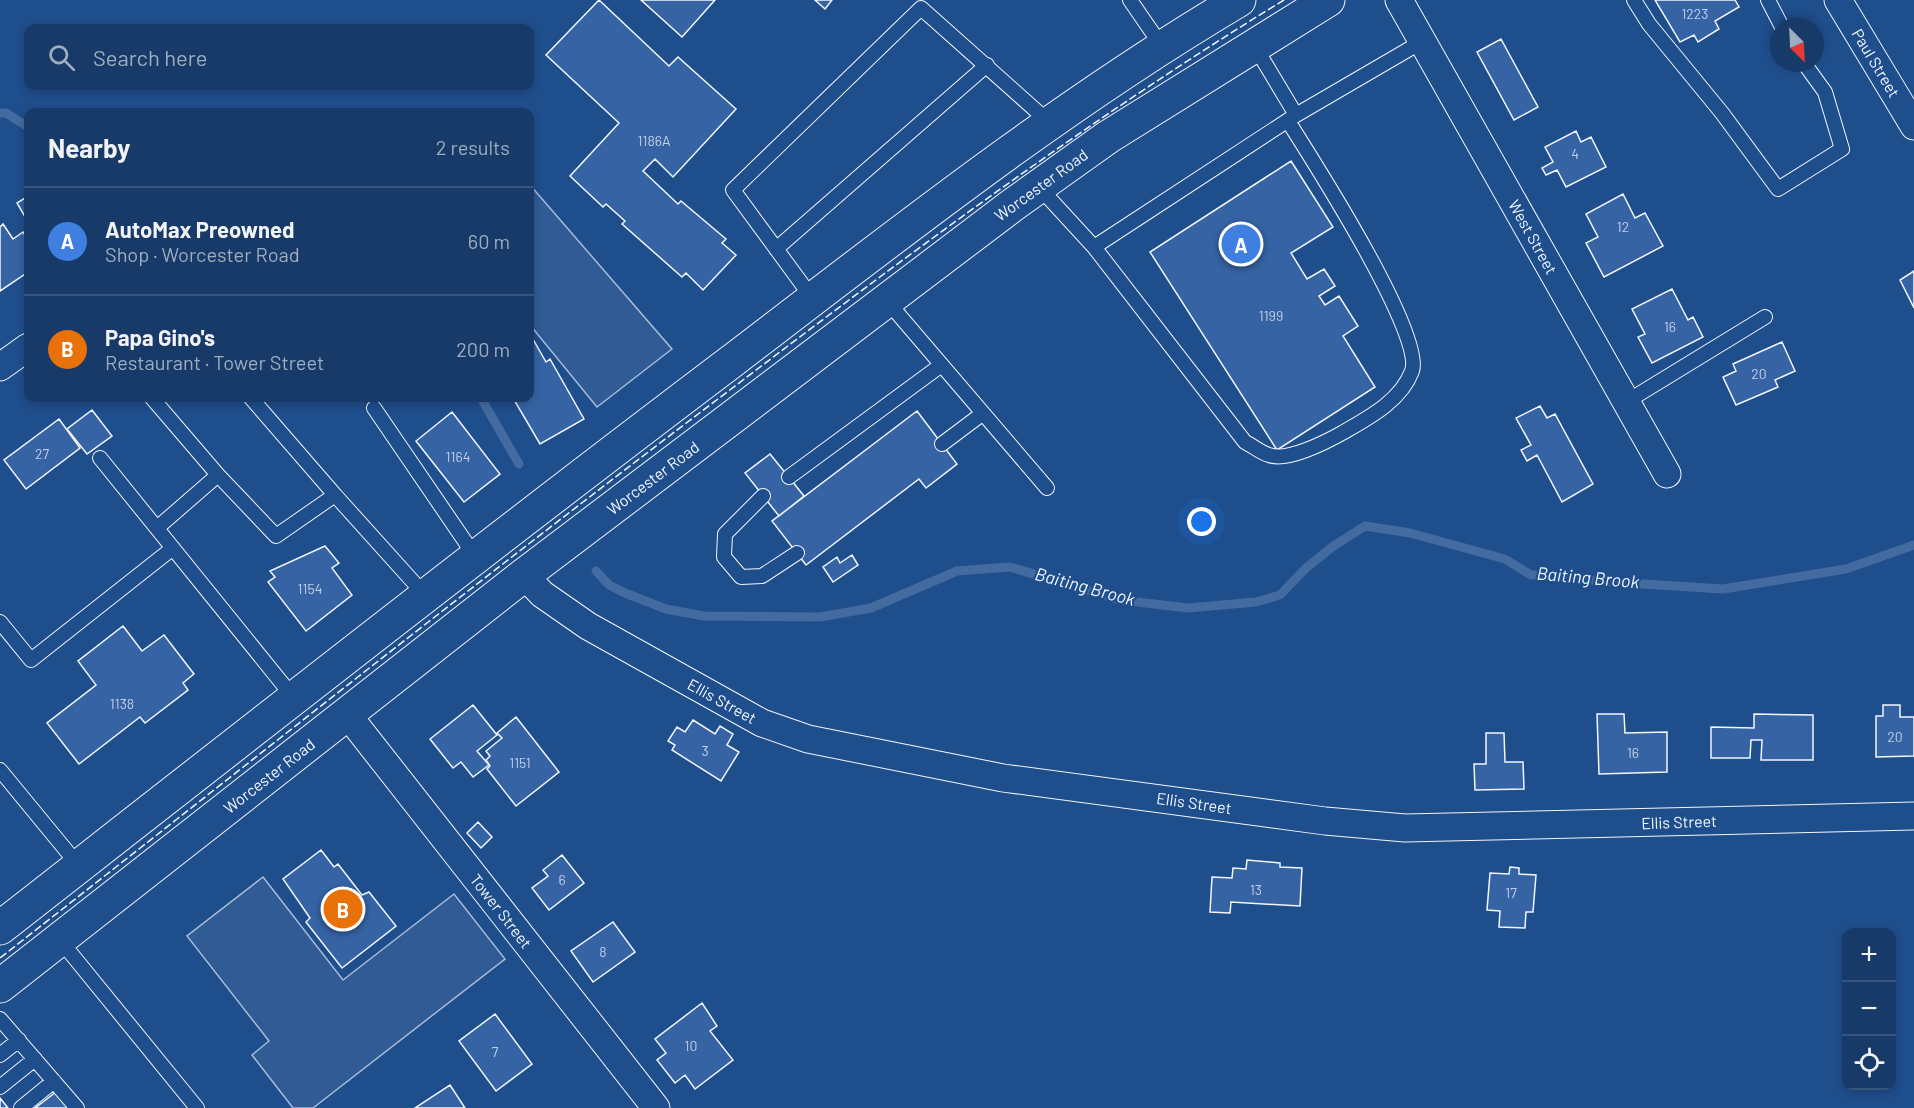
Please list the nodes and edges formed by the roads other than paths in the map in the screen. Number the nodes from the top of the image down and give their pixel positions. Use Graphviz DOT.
graph roads {
  1 [pos="1130,0"];
  2 [pos="1239,0"];
  3 [pos="1328,0"];
  4 [pos="1399,0"];
  5 [pos="1634,0"];
  6 [pos="1768,0"];
  7 [pos="1838,0"];
  8 [pos="917,4"];
  9 [pos="1777,18"];
  10 [pos="1423,40"];
  11 [pos="1254,45"];
  12 [pos="1163,49"];
  13 [pos="987,65"];
  14 [pos="1811,72"];
  15 [pos="1292,118"];
  16 [pos="1050,123"];
  17 [pos="1914,126"];
  18 [pos="1038,186"];
  19 [pos="1094,247"];
  20 [pos="776,249"];
  21 [pos="813,299"];
  22 [pos="887,301"];
  23 [pos="1765,317"];
  24 [pos="24,350"];
  25 [pos="940,366"];
  26 [pos="0,367"];
  27 [pos="155,402"];
  28 [pos="254,402"];
  29 [pos="1626,402"];
  30 [pos="374,408"];
  31 [pos="982,414"];
  32 [pos="942,444"];
  33 [pos="100,458"];
  34 [pos="1666,474"];
  35 [pos="218,475"];
  36 [pos="789,477"];
  37 [pos="1047,488"];
  38 [pos="335,495"];
  39 [pos="763,496"];
  40 [pos="157,528"];
  41 [pos="173,548"];
  42 [pos="797,553"];
  43 [pos="475,556"];
  44 [pos="524,575"];
  45 [pos="425,595"];
  46 [pos="0,622"];
  47 [pos="294,698"];
  48 [pos="347,714"];
  49 [pos="0,770"];
  50 [pos="1914,816"];
  51 [pos="79,866"];
  52 [pos="0,928"];
  53 [pos="60,940"];
  54 [pos="0,986"];
  55 [pos="0,1019"];
  56 [pos="19,1040"];
  57 [pos="0,1055"];
  58 [pos="35,1059"];
  59 [pos="54,1081"];
  60 [pos="0,1087"];
  61 [pos="21,1108"];
  62 [pos="77,1108"];
  63 [pos="197,1108"];
  64 [pos="656,1108"];
  1 -- 12 [label="lane"];
  2 -- 12 [label="highway"];
  3 -- 11 [label="highway, Worcester Road"];
  4 -- 10 [label="street, West Street"];
  5 -- 14 [label="lane"];
  6 -- 9 [label="lane"];
  7 -- 17 [label="street, Paul Street"];
  8 -- 13 [label="lane"];
  8 -- 20 [label="lane"];
  10 -- 15 [label="lane"];
  10 -- 29 [label="street, West Street"];
  11 -- 15 [label="lane"];
  11 -- 18 [label="highway, Worcester Road"];
  12 -- 16 [label="highway"];
  13 -- 16 [label="lane"];
  13 -- 20 [label="lane"];
  15 -- 19 [label="lane"];
  15 -- 19 [label="lane"];
  16 -- 21 [label="highway"];
  18 -- 19 [label="lane"];
  18 -- 22 [label="highway, Worcester Road"];
  20 -- 21 [label="lane"];
  21 -- 43 [label="highway"];
  22 -- 25 [label="lane"];
  22 -- 44 [label="highway, Worcester Road"];
  23 -- 29 [label="lane"];
  24 -- 26 [label="street"];
  25 -- 31 [label="lane"];
  25 -- 36 [label="lane"];
  27 -- 35 [label="lane"];
  28 -- 38 [label="lane"];
  29 -- 34 [label="street, West Street"];
  30 -- 43 [label="lane"];
  31 -- 32 [label="lane"];
  31 -- 37 [label="lane"];
  33 -- 40 [label="lane"];
  35 -- 38 [label="lane"];
  35 -- 40 [label="lane"];
  38 -- 45 [label="lane"];
  39 -- 42 [label="lane"];
  40 -- 41 [label="lane"];
  41 -- 46 [label="lane"];
  41 -- 47 [label="lane"];
  43 -- 45 [label="highway"];
  44 -- 48 [label="highway, Worcester Road"];
  44 -- 50 [label="street, Ellis Street"];
  45 -- 47 [label="highway"];
  47 -- 51 [label="highway"];
  48 -- 53 [label="highway, Worcester Road"];
  48 -- 64 [label="street, Tower Street"];
  49 -- 51 [label="lane"];
  51 -- 52 [label="highway"];
  53 -- 54 [label="highway, Worcester Road"];
  53 -- 63 [label="lane"];
  55 -- 56 [label="lane"];
  56 -- 57 [label="lane"];
  56 -- 58 [label="lane"];
  58 -- 59 [label="lane"];
  58 -- 60 [label="lane"];
  59 -- 61 [label="lane"];
  59 -- 62 [label="lane"];
}
